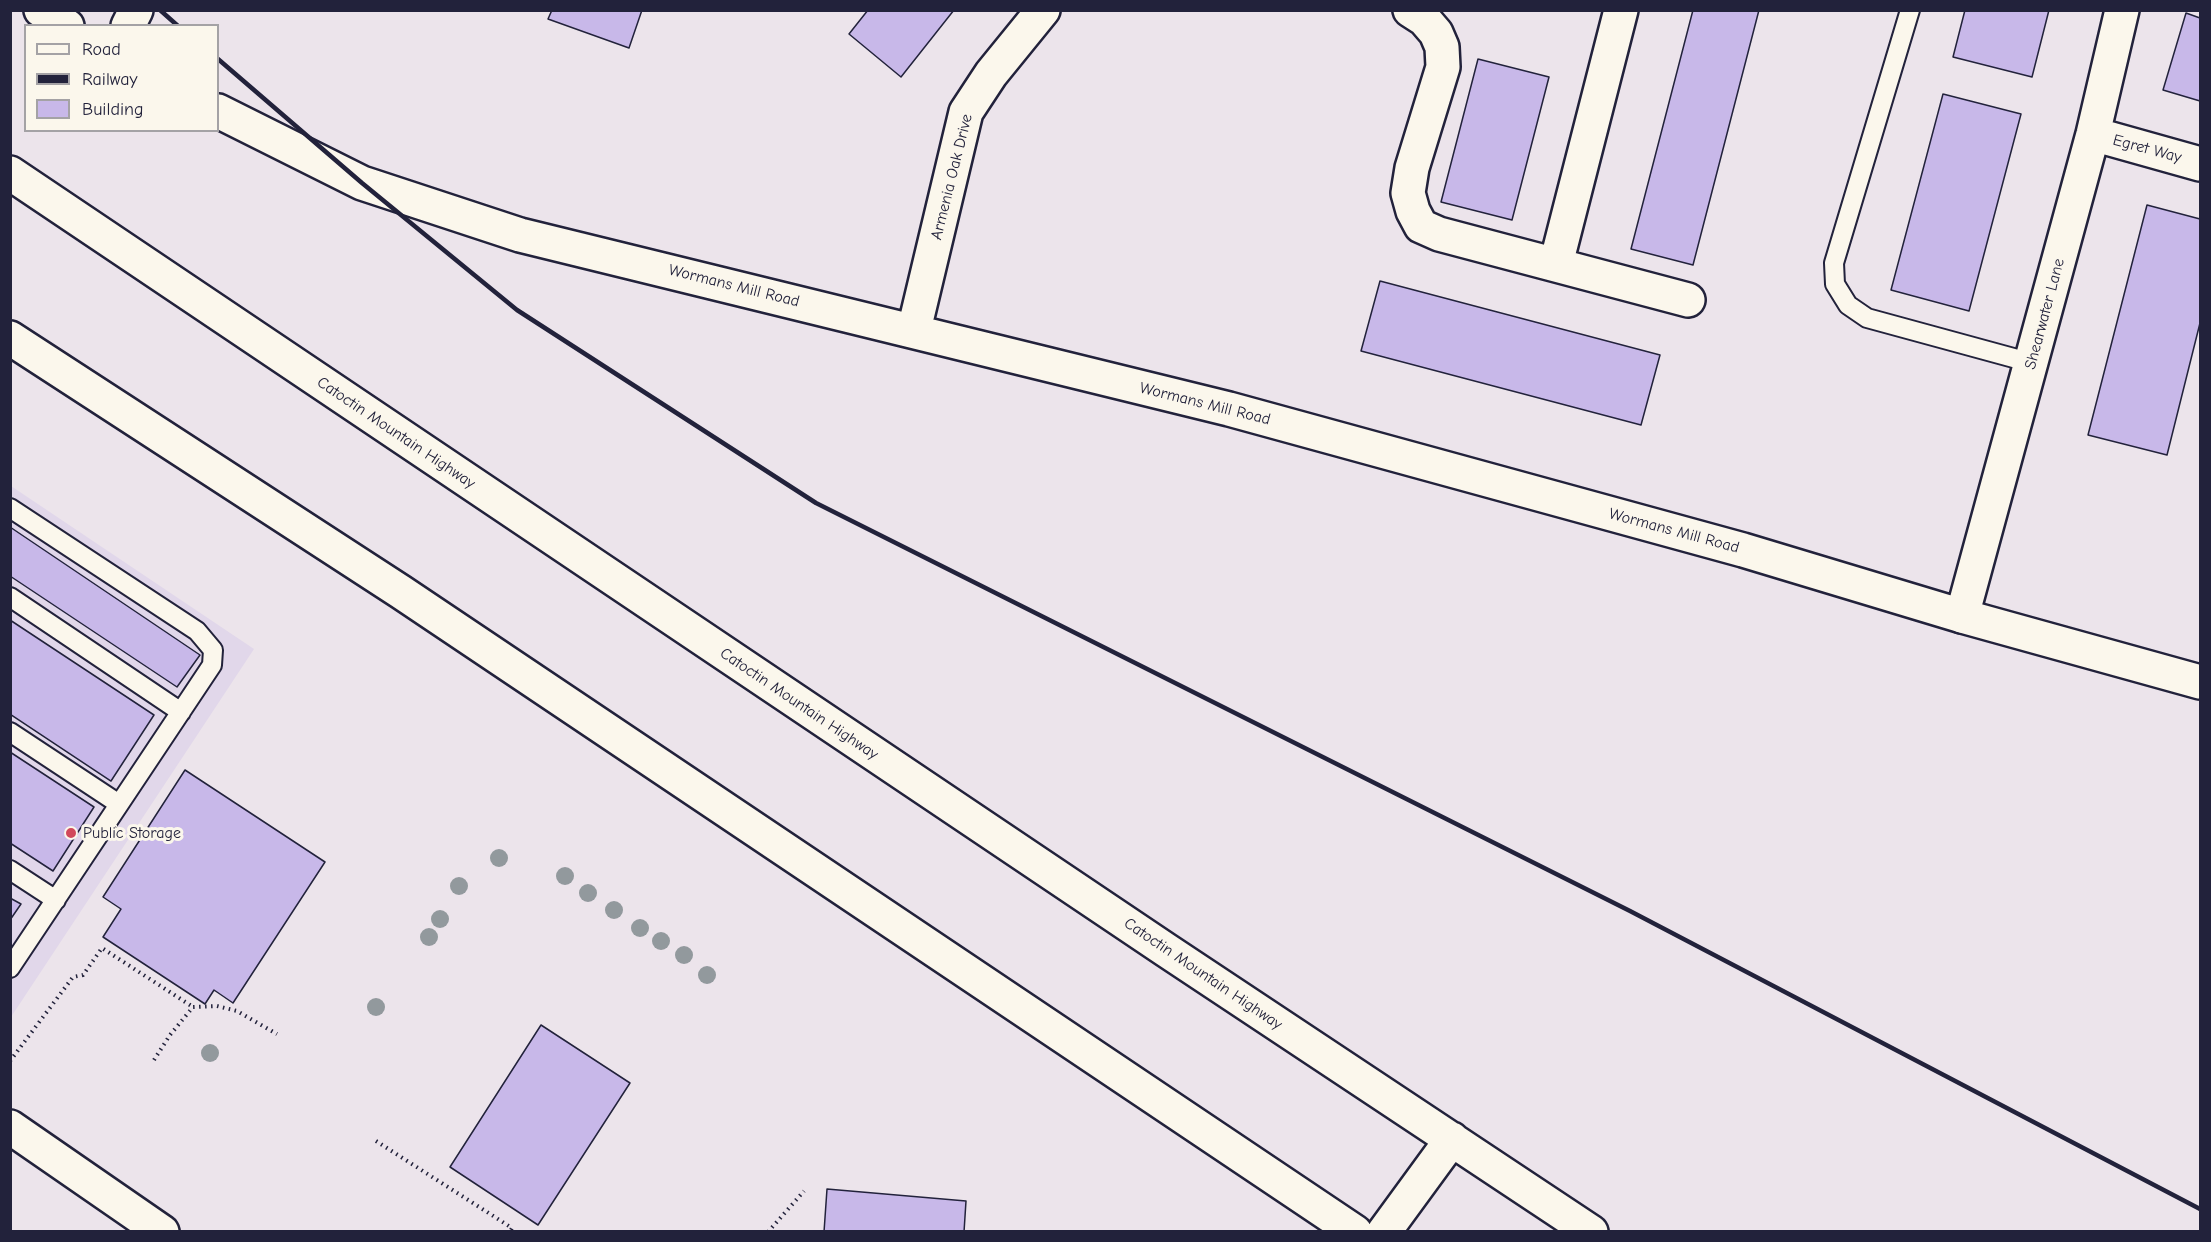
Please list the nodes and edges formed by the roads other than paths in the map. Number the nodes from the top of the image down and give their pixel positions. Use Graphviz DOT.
graph roads {
  1 [pos="41,10"];
  2 [pos="136,10"];
  3 [pos="1043,10"];
  4 [pos="1410,10"];
  5 [pos="1622,10"];
  6 [pos="1910,10"];
  7 [pos="2122,10"];
  8 [pos="64,24"];
  9 [pos="129,24"];
  10 [pos="219,112"];
  11 [pos="2093,135"];
  12 [pos="2200,164"];
  13 [pos="10,173"];
  14 [pos="1556,264"];
  15 [pos="1688,300"];
  16 [pos="914,330"];
  17 [pos="10,338"];
  18 [pos="2032,363"];
  19 [pos="10,508"];
  20 [pos="10,597"];
  21 [pos="1962,616"];
  22 [pos="2200,682"];
  23 [pos="181,712"];
  24 [pos="10,732"];
  25 [pos="119,804"];
  26 [pos="10,870"];
  27 [pos="56,900"];
  28 [pos="10,968"];
  29 [pos="10,1127"];
  30 [pos="1452,1139"];
  31 [pos="162,1232"];
  32 [pos="1355,1232"];
  33 [pos="1384,1232"];
  34 [pos="1591,1232"];
  1 -- 8 [label="main road"];
  2 -- 9 [label="main road"];
  3 -- 16 [label="main road, Armenia Oak Drive"];
  4 -- 14 [label="main road"];
  5 -- 14 [label="main road"];
  6 -- 18 [label="lane"];
  7 -- 11 [label="main road, Shearwater Lane"];
  10 -- 16 [label="main road, Wormans Mill Road"];
  11 -- 12 [label="main road, Egret Way"];
  11 -- 18 [label="main road, Shearwater Lane"];
  13 -- 30 [label="main road, Catoctin Mountain Highway"];
  14 -- 15 [label="main road"];
  16 -- 21 [label="main road, Wormans Mill Road"];
  17 -- 32 [label="main road"];
  18 -- 21 [label="main road, Shearwater Lane"];
  19 -- 23 [label="lane"];
  20 -- 23 [label="lane"];
  21 -- 22 [label="main road, Wormans Mill Road"];
  23 -- 25 [label="lane"];
  24 -- 25 [label="lane"];
  25 -- 27 [label="lane"];
  26 -- 27 [label="lane"];
  27 -- 28 [label="lane"];
  29 -- 31 [label="main road"];
  30 -- 33 [label="main road"];
  30 -- 34 [label="main road, Catoctin Mountain Highway"];
}
